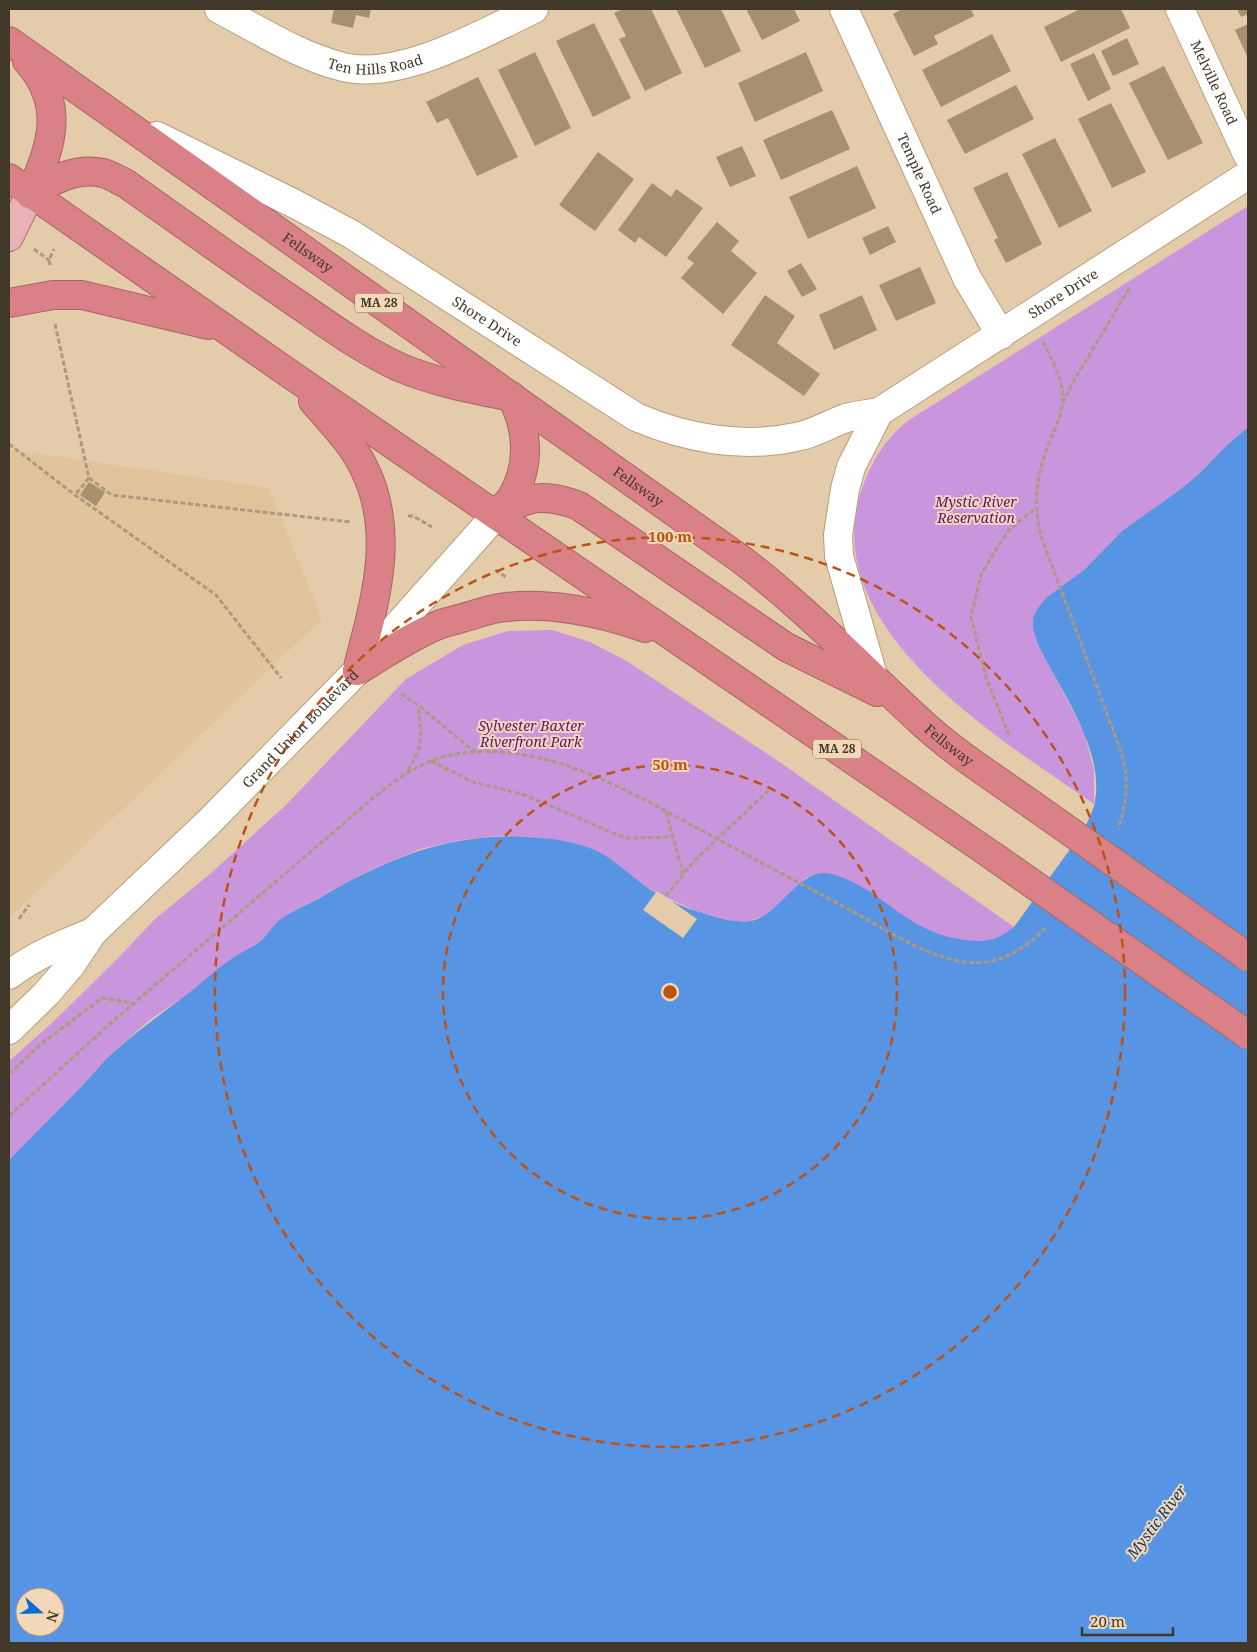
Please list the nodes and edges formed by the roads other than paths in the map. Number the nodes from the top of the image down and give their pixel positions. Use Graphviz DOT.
graph roads {
  1 [pos="219,9"];
  2 [pos="534,9"];
  3 [pos="844,9"];
  4 [pos="1180,9"];
  5 [pos="10,42"];
  6 [pos="111,114"];
  7 [pos="1248,156"];
  8 [pos="1248,175"];
  9 [pos="9,178"];
  10 [pos="20,199"];
  11 [pos="9,237"];
  12 [pos="9,304"];
  13 [pos="226,329"];
  14 [pos="1001,335"];
  15 [pos="288,372"];
  16 [pos="511,396"];
  17 [pos="879,412"];
  18 [pos="496,515"];
  19 [pos="680,642"];
  20 [pos="356,671"];
  21 [pos="874,679"];
  22 [pos="901,704"];
  23 [pos="93,932"];
  24 [pos="1248,957"];
  25 [pos="9,975"];
  26 [pos="9,1030"];
  27 [pos="1248,1034"];
  1 -- 2 [label="street, Ten Hills Road"];
  3 -- 14 [label="street, Temple Road"];
  4 -- 7 [label="street, Melville Road"];
  5 -- 6 [label="highway, Fellsway / MA 28"];
  5 -- 10 [label="highway"];
  6 -- 16 [label="highway, Fellsway / MA 28"];
  6 -- 17 [label="street, Shore Drive"];
  8 -- 14 [label="street, Shore Drive"];
  9 -- 10 [label="highway, MA 28"];
  10 -- 11 [label="main road"];
  10 -- 13 [label="highway, MA 28"];
  10 -- 16 [label="highway"];
  12 -- 13 [label="highway"];
  13 -- 15 [label="highway, MA 28"];
  14 -- 17 [label="street, Shore Drive"];
  15 -- 18 [label="highway, MA 28"];
  15 -- 20 [label="highway"];
  16 -- 18 [label="highway"];
  16 -- 21 [label="highway, Fellsway / MA 28"];
  17 -- 21 [label="street"];
  18 -- 19 [label="highway, MA 28"];
  18 -- 20 [label="street, Grand Union Boulevard"];
  18 -- 22 [label="highway"];
  19 -- 20 [label="highway"];
  19 -- 27 [label="highway, MA 28, bridge"];
  20 -- 23 [label="street, Grand Union Boulevard"];
  21 -- 22 [label="highway, Fellsway / MA 28"];
  22 -- 24 [label="highway, Fellsway / MA 28, bridge"];
  23 -- 25 [label="street, Grand Union Boulevard"];
  23 -- 26 [label="street, Grand Union Boulevard"];
}
